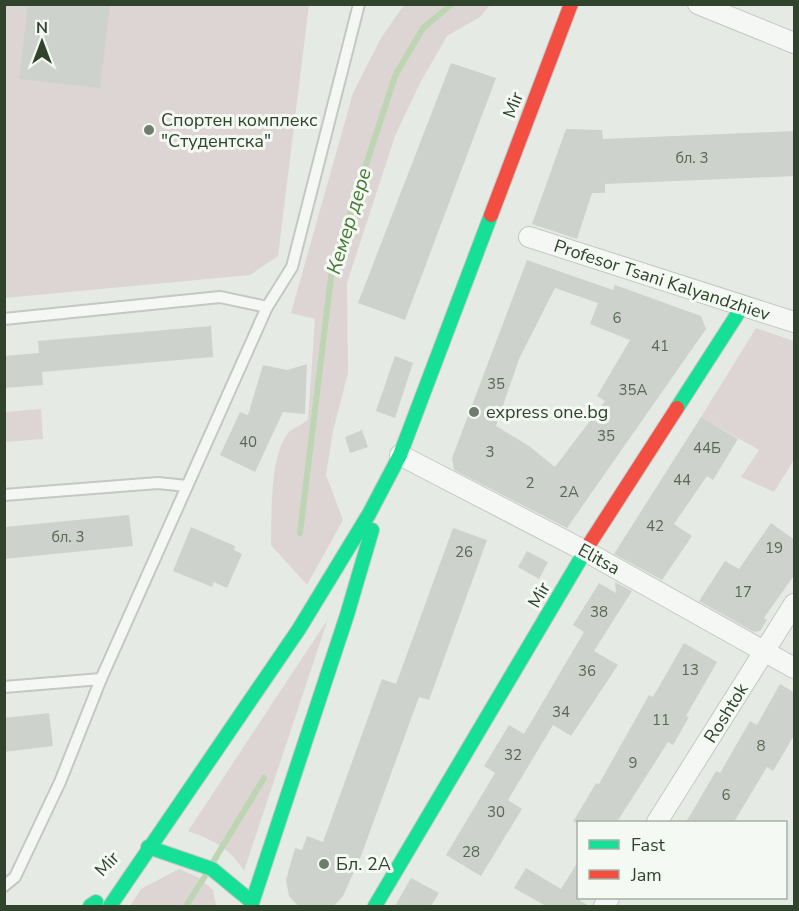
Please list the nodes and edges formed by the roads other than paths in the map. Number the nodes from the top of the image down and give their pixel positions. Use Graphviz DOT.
graph roads {
  1 [pos="359,4"];
  2 [pos="571,4"];
  3 [pos="698,4"];
  4 [pos="795,43"];
  5 [pos="529,237"];
  6 [pos="742,307"];
  7 [pos="267,308"];
  8 [pos="4,320"];
  9 [pos="795,322"];
  10 [pos="400,455"];
  11 [pos="187,486"];
  12 [pos="384,487"];
  13 [pos="4,495"];
  14 [pos="585,551"];
  15 [pos="795,604"];
  16 [pos="765,652"];
  17 [pos="795,668"];
  18 [pos="100,679"];
  19 [pos="4,687"];
  20 [pos="658,821"];
  21 [pos="148,847"];
  22 [pos="4,886"];
  23 [pos="93,905"];
  24 [pos="255,905"];
  25 [pos="110,906"];
  26 [pos="375,906"];
  1 -- 7 [label="lane"];
  2 -- 10 [label="street, Mir"];
  3 -- 4 [label="street"];
  5 -- 6 [label="street, Profesor Tsani Kalyandzhiev"];
  6 -- 9 [label="street, Profesor Tsani Kalyandzhiev"];
  6 -- 14 [label="street, Mir"];
  7 -- 8 [label="lane"];
  7 -- 11 [label="lane"];
  10 -- 12 [label="street, Mir"];
  10 -- 14 [label="street, Elitsa"];
  11 -- 13 [label="lane"];
  11 -- 18 [label="lane"];
  12 -- 21 [label="street, Mir"];
  12 -- 24 [label="street, Mir"];
  14 -- 16 [label="street, Elitsa"];
  14 -- 26 [label="street, Mir"];
  15 -- 16 [label="street, Roshtok"];
  16 -- 17 [label="street, Elitsa"];
  16 -- 20 [label="street, Roshtok"];
  18 -- 19 [label="lane"];
  18 -- 22 [label="lane"];
  21 -- 23 [label="street, Mir"];
  21 -- 24 [label="street"];
  21 -- 25 [label="street, Mir"];
}
